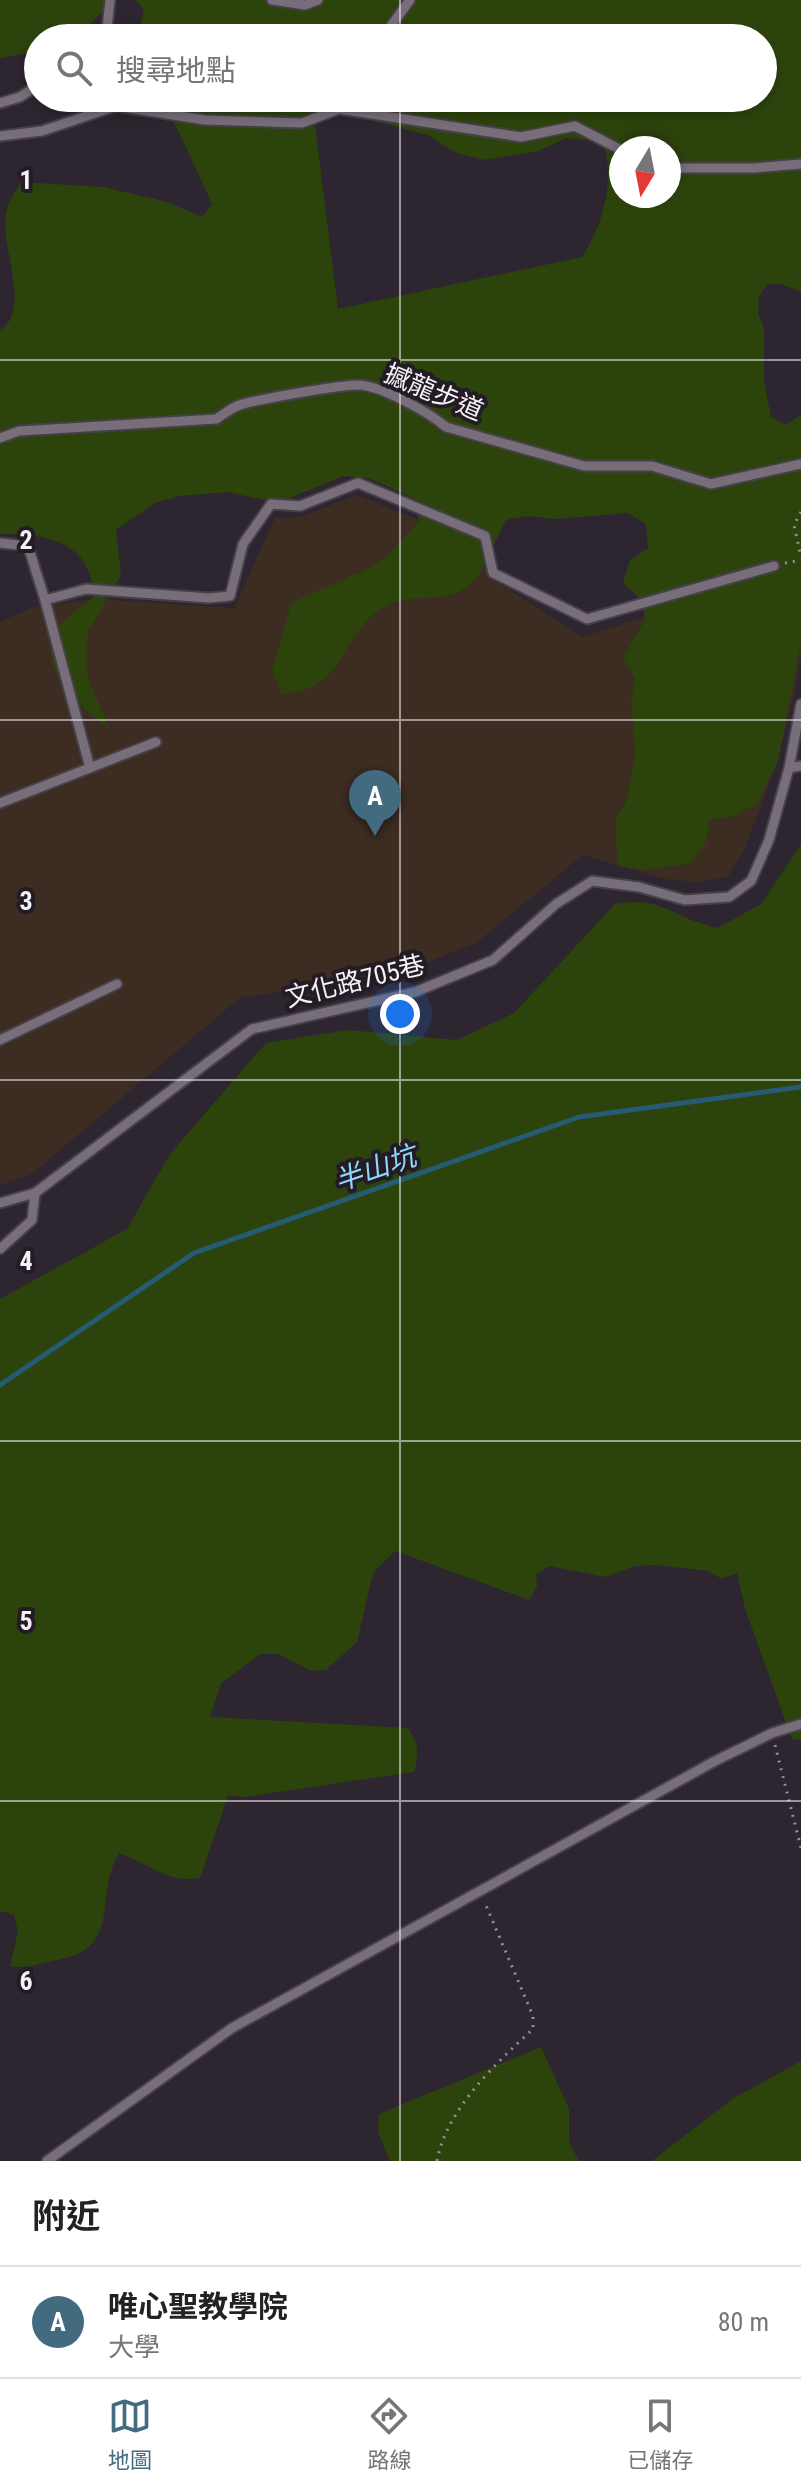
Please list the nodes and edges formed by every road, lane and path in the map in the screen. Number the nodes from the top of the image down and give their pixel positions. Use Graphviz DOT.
graph roads {
  1 [pos="110,0"];
  2 [pos="272,0"];
  3 [pos="318,0"];
  4 [pos="410,0"];
  5 [pos="107,24"];
  6 [pos="392,24"];
  7 [pos="24,94"];
  8 [pos="0,103"];
  9 [pos="98,112"];
  10 [pos="154,112"];
  11 [pos="331,112"];
  12 [pos="358,112"];
  13 [pos="0,136"];
  14 [pos="609,144"];
  15 [pos="801,164"];
  16 [pos="681,168"];
  17 [pos="0,438"];
  18 [pos="801,464"];
  19 [pos="801,512"];
  20 [pos="0,543"];
  21 [pos="801,558"];
  22 [pos="774,566"];
  23 [pos="45,600"];
  24 [pos="801,704"];
  25 [pos="156,742"];
  26 [pos="801,766"];
  27 [pos="90,768"];
  28 [pos="789,768"];
  29 [pos="0,803"];
  30 [pos="117,984"];
  31 [pos="0,1040"];
  32 [pos="35,1193"];
  33 [pos="0,1203"];
  34 [pos="0,1249"];
  35 [pos="801,1724"];
  36 [pos="772,1733"];
  37 [pos="801,1848"];
  38 [pos="481,1892"];
  39 [pos="47,2161"];
  40 [pos="437,2161"];
  1 -- 5 [label="lane"];
  2 -- 3 [label="lane"];
  4 -- 6 [label="lane"];
  7 -- 8 [label="lane"];
  9 -- 13 [label="lane"];
  10 -- 11 [label="lane"];
  12 -- 14 [label="lane"];
  15 -- 16 [label="lane"];
  17 -- 18 [label="lane, 撼龍步道"];
  19 -- 21 [label="path"];
  20 -- 23 [label="lane"];
  21 -- 22 [label="path"];
  22 -- 23 [label="lane"];
  23 -- 27 [label="lane"];
  24 -- 28 [label="lane"];
  25 -- 27 [label="lane"];
  26 -- 28 [label="lane"];
  27 -- 29 [label="lane"];
  28 -- 32 [label="lane, 文化路705巷"];
  30 -- 31 [label="lane"];
  32 -- 33 [label="lane, 文化路705巷"];
  32 -- 34 [label="lane"];
  35 -- 36 [label="lane"];
  36 -- 37 [label="path"];
  36 -- 38 [label="lane"];
  38 -- 39 [label="lane"];
  38 -- 40 [label="path"];
}
